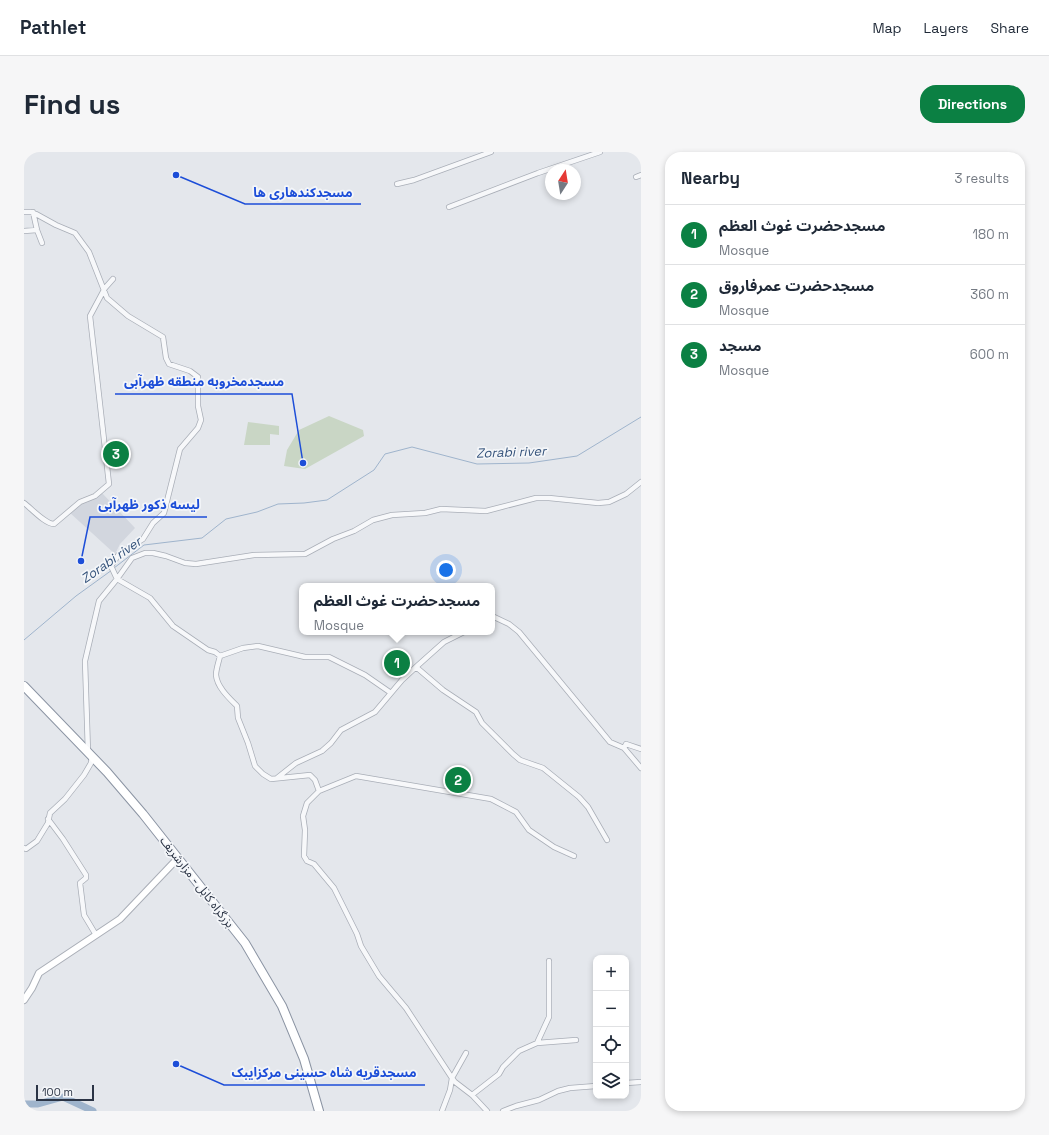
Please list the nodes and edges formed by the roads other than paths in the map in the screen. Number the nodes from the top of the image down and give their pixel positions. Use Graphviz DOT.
graph roads {
  1 [pos="490,152"];
  2 [pos="599,152"];
  3 [pos="396,184"];
  4 [pos="449,207"];
  5 [pos="24,212"];
  6 [pos="33,212"];
  7 [pos="37,230"];
  8 [pos="24,231"];
  9 [pos="42,243"];
  10 [pos="113,279"];
  11 [pos="104,292"];
  12 [pos="641,482"];
  13 [pos="24,503"];
  14 [pos="117,579"];
  15 [pos="495,617"];
  16 [pos="458,635"];
  17 [pos="220,656"];
  18 [pos="416,667"];
  19 [pos="24,686"];
  20 [pos="391,693"];
  21 [pos="624,748"];
  22 [pos="641,749"];
  23 [pos="90,754"];
  24 [pos="641,768"];
  25 [pos="277,778"];
  26 [pos="319,791"];
  27 [pos="48,819"];
  28 [pos="607,840"];
  29 [pos="24,848"];
  30 [pos="574,856"];
  31 [pos="178,858"];
  32 [pos="96,935"];
  33 [pos="549,961"];
  34 [pos="24,1000"];
  35 [pos="576,1040"];
  36 [pos="537,1043"];
  37 [pos="466,1053"];
  38 [pos="452,1078"];
  39 [pos="641,1082"];
  40 [pos="629,1083"];
  41 [pos="593,1086"];
  42 [pos="472,1095"];
  43 [pos="319,1111"];
  44 [pos="442,1111"];
  45 [pos="487,1111"];
  46 [pos="503,1111"];
  1 -- 3 [label="street"];
  2 -- 4 [label="street"];
  5 -- 6 [label="street"];
  6 -- 7 [label="street"];
  6 -- 11 [label="street"];
  7 -- 8 [label="street"];
  7 -- 9 [label="street"];
  10 -- 11 [label="street"];
  11 -- 13 [label="street"];
  11 -- 14 [label="street"];
  12 -- 14 [label="street"];
  14 -- 17 [label="street"];
  14 -- 23 [label="street"];
  15 -- 21 [label="street"];
  16 -- 18 [label="street"];
  17 -- 20 [label="street"];
  17 -- 25 [label="street"];
  18 -- 20 [label="street"];
  18 -- 28 [label="street"];
  19 -- 23 [label="highway, بزرگراه کابل - مزارشریف"];
  20 -- 25 [label="street"];
  21 -- 22 [label="street"];
  21 -- 24 [label="street"];
  23 -- 27 [label="street"];
  23 -- 31 [label="highway, بزرگراه کابل - مزارشریف"];
  25 -- 26 [label="street"];
  26 -- 30 [label="street"];
  26 -- 38 [label="street"];
  27 -- 29 [label="street"];
  27 -- 32 [label="street"];
  31 -- 32 [label="street"];
  31 -- 43 [label="highway, بزرگراه کابل - مزارشریف"];
  32 -- 34 [label="street"];
  33 -- 36 [label="street"];
  35 -- 36 [label="street"];
  36 -- 42 [label="street"];
  37 -- 38 [label="street"];
  38 -- 42 [label="street"];
  38 -- 44 [label="street"];
  39 -- 40 [label="street"];
  41 -- 46 [label="street"];
  42 -- 45 [label="street"];
}
